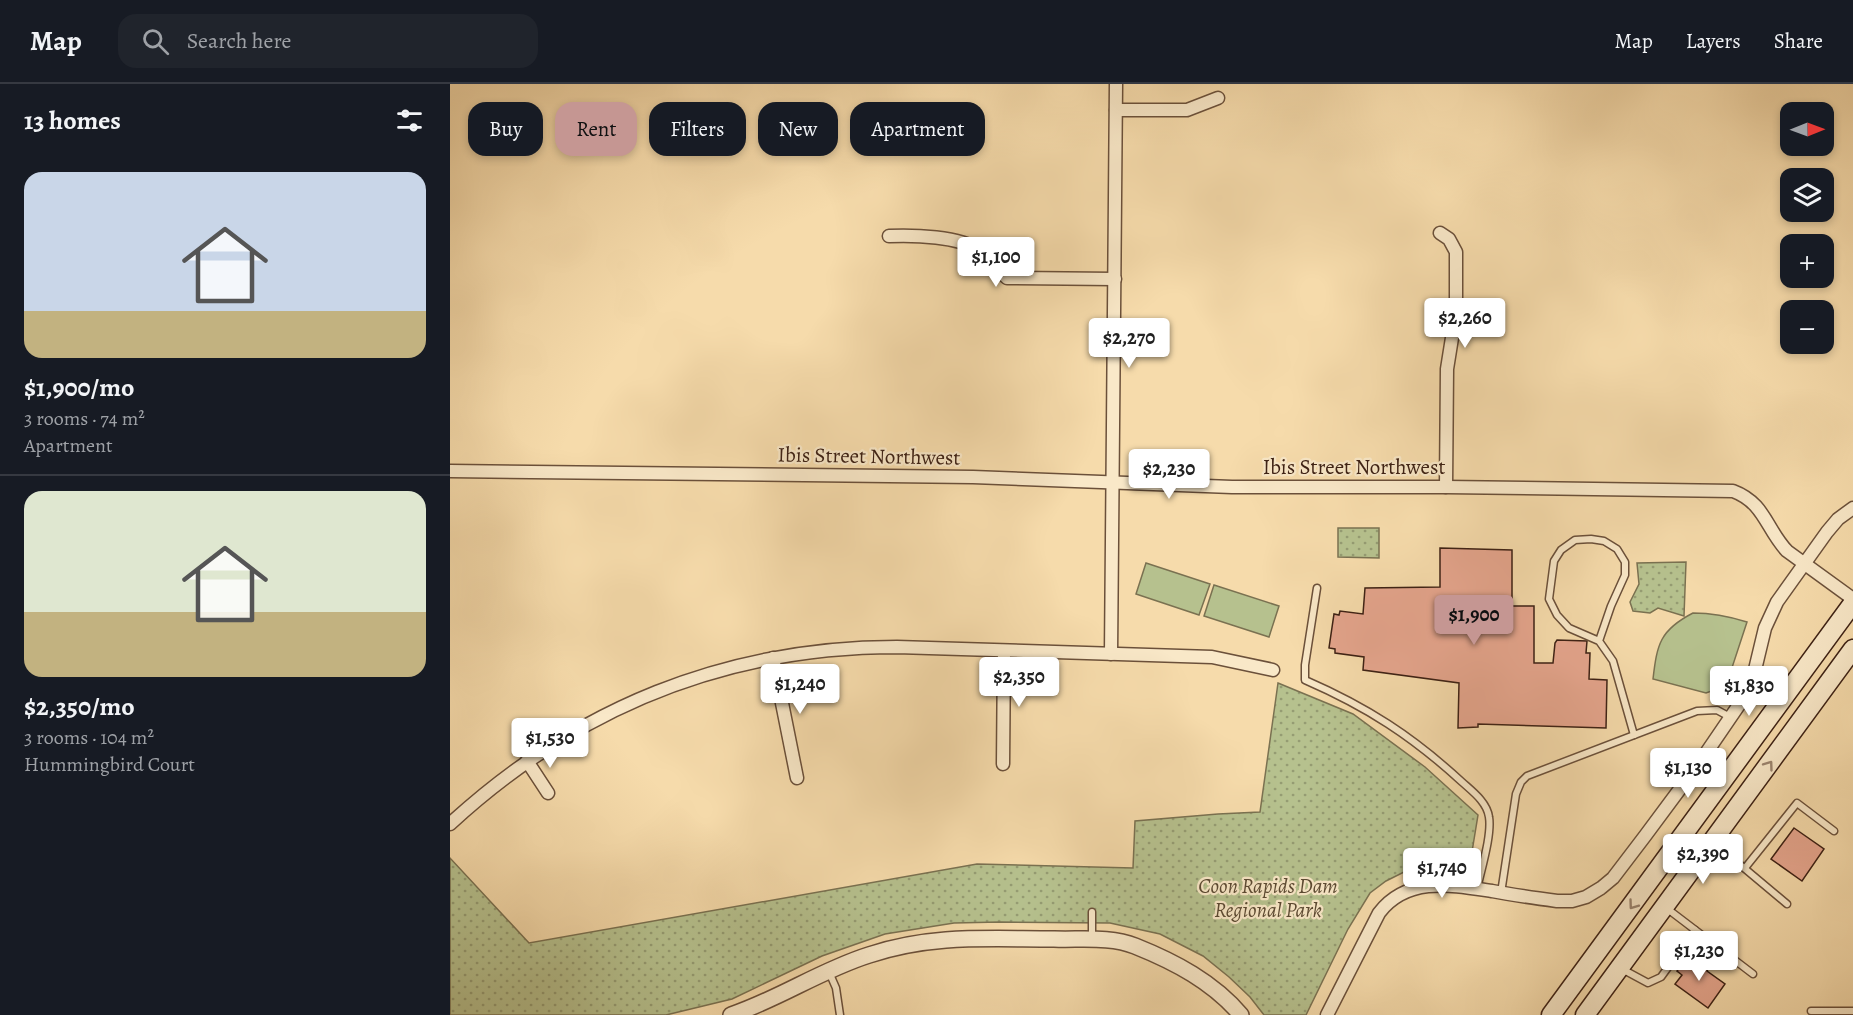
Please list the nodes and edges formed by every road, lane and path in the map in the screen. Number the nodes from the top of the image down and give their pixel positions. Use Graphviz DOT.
graph roads {
  1 [pos="1116,84"];
  2 [pos="1218,98"];
  3 [pos="1116,110"];
  4 [pos="1440,233"];
  5 [pos="889,236"];
  6 [pos="1114,279"];
  7 [pos="450,471"];
  8 [pos="1113,484"];
  9 [pos="1446,487"];
  10 [pos="1853,508"];
  11 [pos="1804,564"];
  12 [pos="1317,588"];
  13 [pos="1853,601"];
  14 [pos="1599,641"];
  15 [pos="1853,649"];
  16 [pos="1004,651"];
  17 [pos="1111,654"];
  18 [pos="773,658"];
  19 [pos="1273,670"];
  20 [pos="1731,718"];
  21 [pos="1634,735"];
  22 [pos="527,761"];
  23 [pos="1003,764"];
  24 [pos="797,778"];
  25 [pos="548,793"];
  26 [pos="450,824"];
  27 [pos="1834,831"];
  28 [pos="1712,841"];
  29 [pos="1744,868"];
  30 [pos="1477,889"];
  31 [pos="1501,893"];
  32 [pos="1787,904"];
  33 [pos="1665,907"];
  34 [pos="1092,912"];
  35 [pos="1695,930"];
  36 [pos="1092,940"];
  37 [pos="1620,967"];
  38 [pos="829,970"];
  39 [pos="1753,974"];
  40 [pos="1811,1011"];
  41 [pos="1853,1011"];
  42 [pos="731,1015"];
  43 [pos="840,1015"];
  44 [pos="1241,1015"];
  45 [pos="1327,1015"];
  46 [pos="1551,1015"];
  47 [pos="1585,1015"];
  1 -- 3 [label="street"];
  2 -- 3 [label="street"];
  3 -- 6 [label="street"];
  4 -- 9 [label="street"];
  5 -- 6 [label="street"];
  6 -- 8 [label="street"];
  7 -- 8 [label="street, Ibis Street Northwest"];
  8 -- 9 [label="street, Ibis Street Northwest"];
  8 -- 17 [label="street"];
  9 -- 11 [label="street, Ibis Street Northwest"];
  10 -- 11 [label="street"];
  11 -- 13 [label="street, Ibis Street Northwest"];
  11 -- 20 [label="street"];
  12 -- 30 [label="lane"];
  13 -- 46 [label="main road, one-way"];
  14 -- 14 [label="lane"];
  14 -- 21 [label="lane"];
  28 -- 15 [label="main road, one-way"];
  16 -- 17 [label="street"];
  16 -- 18 [label="street"];
  16 -- 23 [label="street"];
  17 -- 19 [label="street"];
  18 -- 22 [label="street"];
  18 -- 24 [label="street"];
  20 -- 21 [label="lane"];
  20 -- 31 [label="street"];
  21 -- 31 [label="lane"];
  22 -- 25 [label="street"];
  22 -- 26 [label="street"];
  27 -- 29 [label="lane"];
  28 -- 29 [label="lane"];
  28 -- 33 [label="main road"];
  29 -- 32 [label="lane"];
  30 -- 31 [label="street"];
  30 -- 45 [label="street"];
  33 -- 35 [label="lane"];
  33 -- 37 [label="main road"];
  34 -- 36 [label="lane"];
  35 -- 37 [label="lane"];
  35 -- 39 [label="lane"];
  36 -- 38 [label="street"];
  36 -- 44 [label="street"];
  37 -- 47 [label="main road"];
  38 -- 42 [label="street"];
  38 -- 43 [label="lane"];
  40 -- 41 [label="lane"];
}
